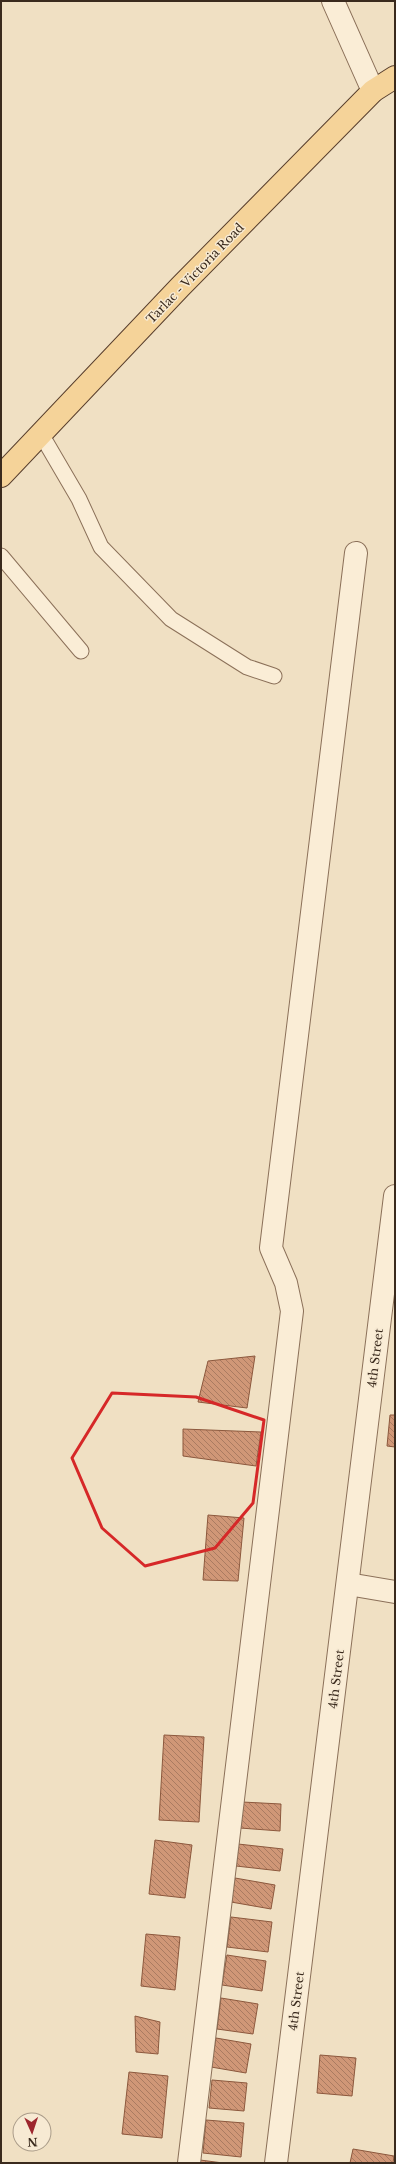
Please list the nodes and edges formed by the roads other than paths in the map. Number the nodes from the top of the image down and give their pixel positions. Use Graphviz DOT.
graph roads {
  1 [pos="333,1"];
  2 [pos="395,77"];
  3 [pos="373,91"];
  4 [pos="41,434"];
  5 [pos="1,476"];
  6 [pos="356,553"];
  7 [pos="1,556"];
  8 [pos="81,651"];
  9 [pos="274,676"];
  10 [pos="395,1196"];
  11 [pos="348,1584"];
  12 [pos="395,1592"];
  13 [pos="189,2163"];
  14 [pos="276,2163"];
  1 -- 3 [label="street"];
  2 -- 3 [label="main road, Tarlac - Victoria Road"];
  3 -- 4 [label="main road, Tarlac - Victoria Road"];
  4 -- 5 [label="main road, Tarlac - Victoria Road"];
  4 -- 9 [label="lane"];
  6 -- 13 [label="street"];
  7 -- 8 [label="lane"];
  10 -- 11 [label="street, 4th Street"];
  11 -- 12 [label="street"];
  11 -- 14 [label="street, 4th Street"];
}
